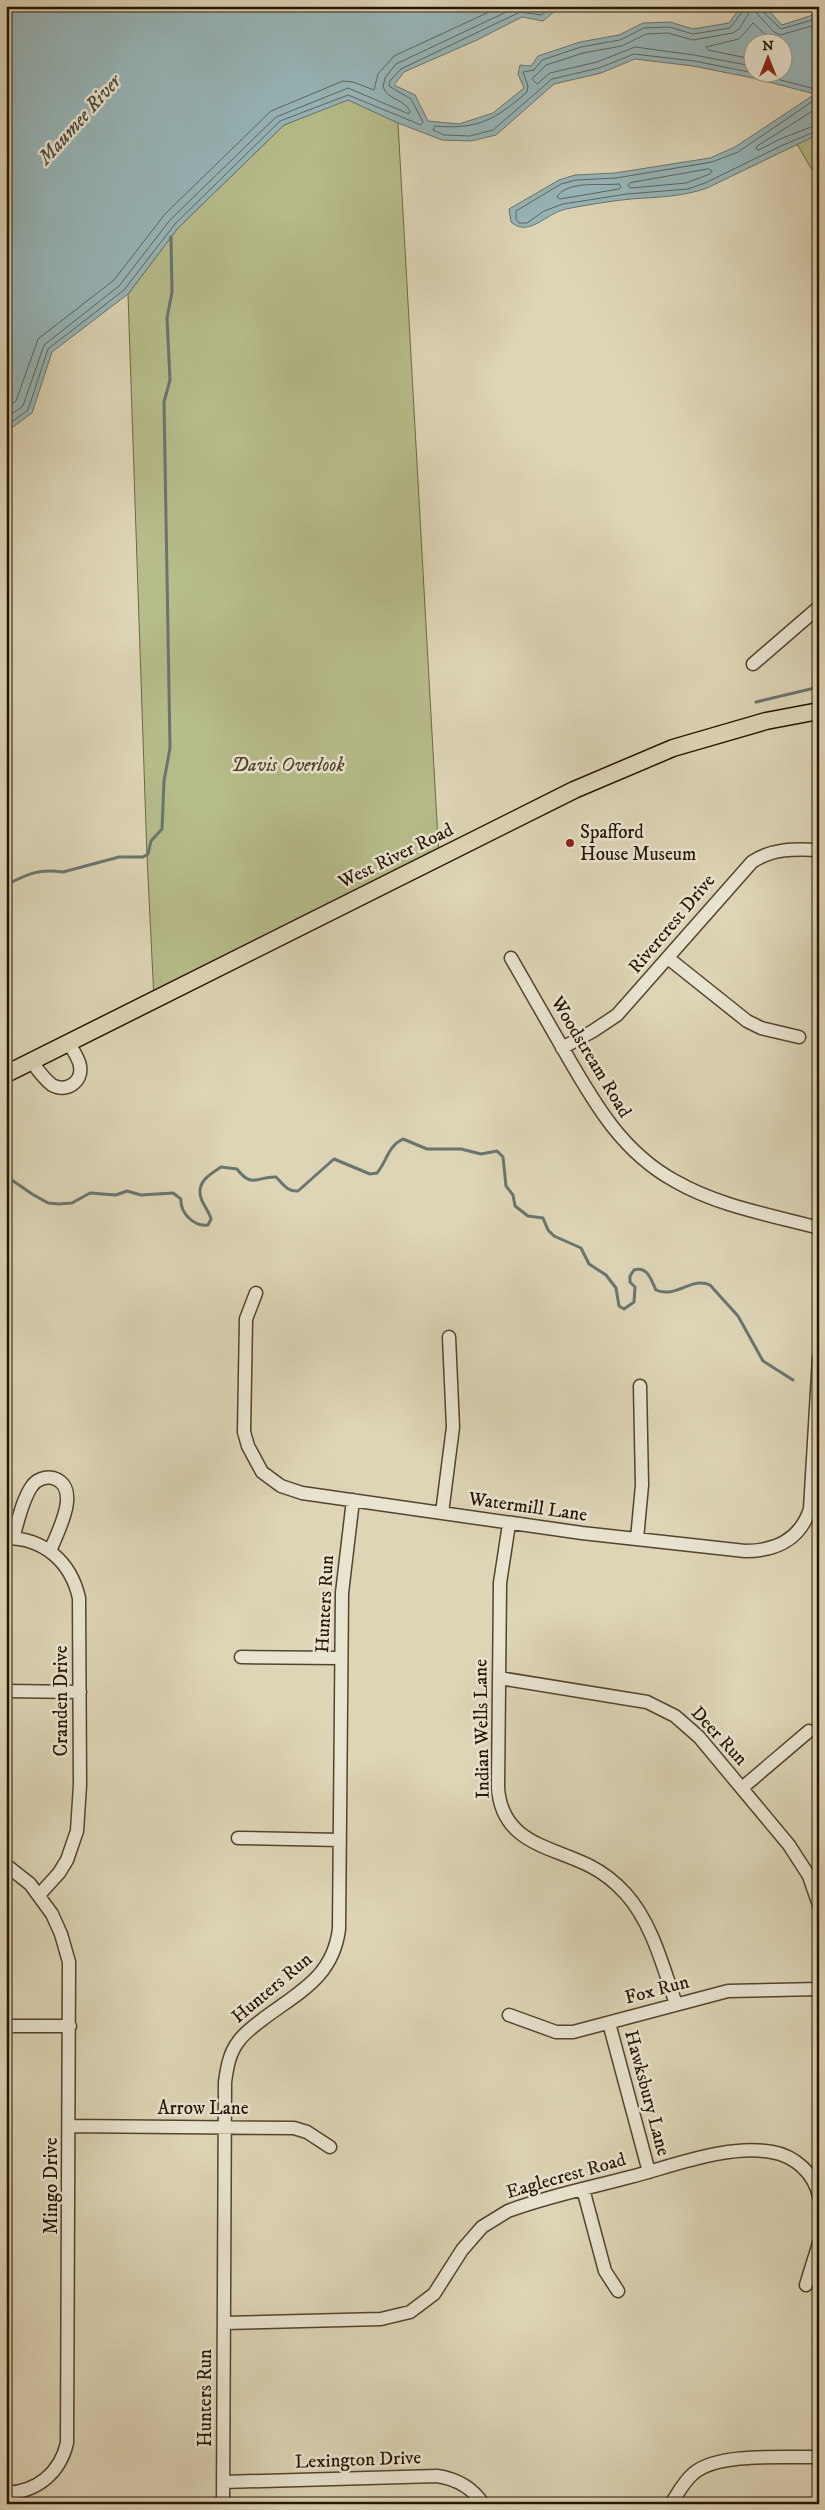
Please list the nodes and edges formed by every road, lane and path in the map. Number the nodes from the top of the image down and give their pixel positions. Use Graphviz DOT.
graph roads {
  1 [pos="819,607"];
  2 [pos="753,664"];
  3 [pos="819,711"];
  4 [pos="819,850"];
  5 [pos="511,958"];
  6 [pos="668,958"];
  7 [pos="800,1037"];
  8 [pos="68,1042"];
  9 [pos="562,1048"];
  10 [pos="31,1061"];
  11 [pos="6,1074"];
  12 [pos="819,1228"];
  13 [pos="256,1293"];
  14 [pos="449,1337"];
  15 [pos="819,1358"];
  16 [pos="640,1386"];
  17 [pos="353,1500"];
  18 [pos="442,1514"];
  19 [pos="509,1524"];
  20 [pos="9,1538"];
  21 [pos="637,1539"];
  22 [pos="50,1551"];
  23 [pos="241,1657"];
  24 [pos="341,1658"];
  25 [pos="499,1678"];
  26 [pos="6,1691"];
  27 [pos="80,1692"];
  28 [pos="809,1731"];
  29 [pos="742,1788"];
  30 [pos="238,1838"];
  31 [pos="340,1840"];
  32 [pos="6,1865"];
  33 [pos="39,1895"];
  34 [pos="819,1905"];
  35 [pos="819,1990"];
  36 [pos="676,2004"];
  37 [pos="509,2016"];
  38 [pos="609,2023"];
  39 [pos="6,2026"];
  40 [pos="70,2026"];
  41 [pos="70,2126"];
  42 [pos="225,2126"];
  43 [pos="330,2147"];
  44 [pos="649,2172"];
  45 [pos="583,2190"];
  46 [pos="819,2196"];
  47 [pos="819,2243"];
  48 [pos="806,2285"];
  49 [pos="618,2291"];
  50 [pos="224,2323"];
  51 [pos="819,2457"];
  52 [pos="223,2482"];
  53 [pos="6,2493"];
  54 [pos="223,2504"];
  55 [pos="483,2504"];
  56 [pos="671,2504"];
  1 -- 2 [label="street"];
  3 -- 8 [label="main road, West River Road"];
  4 -- 6 [label="street, Rivercrest Drive"];
  5 -- 9 [label="street, Woodstream Road"];
  6 -- 7 [label="street"];
  6 -- 9 [label="street, Rivercrest Drive"];
  8 -- 10 [label="main road, West River Road"];
  8 -- 10 [label="street"];
  9 -- 12 [label="street, Woodstream Road"];
  10 -- 11 [label="main road, West River Road"];
  13 -- 17 [label="street, Watermill Lane"];
  14 -- 18 [label="street"];
  15 -- 21 [label="street, Watermill Lane"];
  16 -- 21 [label="street"];
  17 -- 18 [label="street, Watermill Lane"];
  17 -- 24 [label="street, Hunters Run"];
  18 -- 19 [label="street, Watermill Lane"];
  19 -- 21 [label="street, Watermill Lane"];
  19 -- 25 [label="street, Indian Wells Lane"];
  20 -- 22 [label="street, Cranden Drive"];
  20 -- 22 [label="street"];
  22 -- 27 [label="street, Cranden Drive"];
  23 -- 24 [label="street"];
  24 -- 31 [label="street, Hunters Run"];
  25 -- 29 [label="street, Deer Run"];
  25 -- 36 [label="street, Indian Wells Lane"];
  26 -- 27 [label="street"];
  27 -- 33 [label="street, Cranden Drive"];
  28 -- 29 [label="street"];
  29 -- 34 [label="street, Deer Run"];
  30 -- 31 [label="street"];
  31 -- 42 [label="street, Hunters Run"];
  32 -- 33 [label="street, Mingo Drive"];
  33 -- 40 [label="street, Mingo Drive"];
  35 -- 36 [label="street, Fox Run"];
  36 -- 38 [label="street, Fox Run"];
  37 -- 38 [label="street, Fox Run"];
  38 -- 44 [label="street, Hawksbury Lane"];
  39 -- 40 [label="street"];
  40 -- 41 [label="street, Mingo Drive"];
  41 -- 42 [label="street, Arrow Lane"];
  41 -- 53 [label="street, Mingo Drive"];
  42 -- 43 [label="street, Arrow Lane"];
  42 -- 50 [label="street, Hunters Run"];
  44 -- 45 [label="street, Eaglecrest Road"];
  44 -- 46 [label="street, Eaglecrest Road"];
  45 -- 49 [label="street"];
  45 -- 50 [label="street, Eaglecrest Road"];
  47 -- 48 [label="street"];
  50 -- 52 [label="street, Hunters Run"];
  51 -- 56 [label="street"];
  52 -- 54 [label="street, Hunters Run"];
  52 -- 55 [label="street, Lexington Drive"];
}
